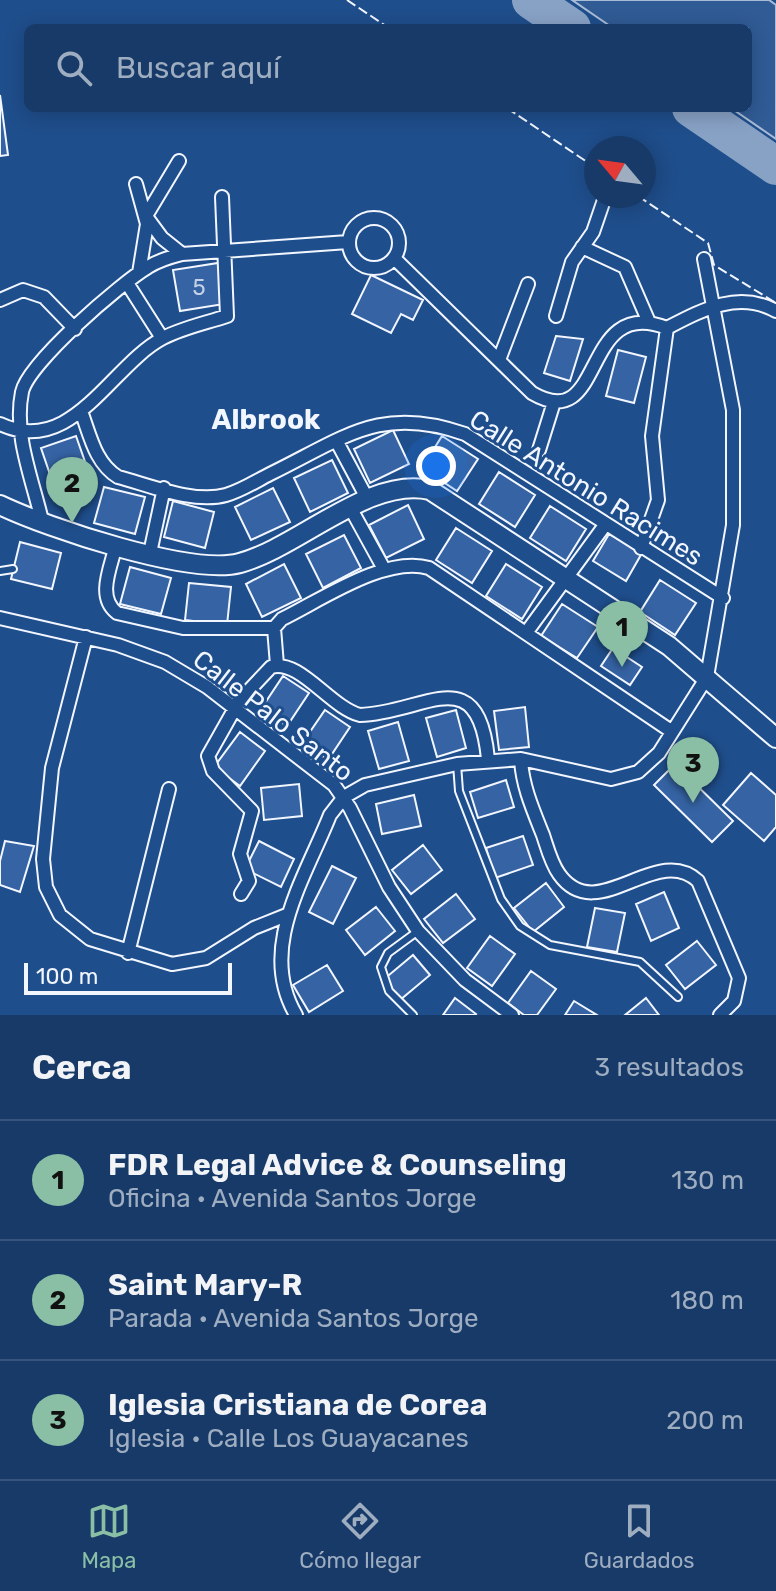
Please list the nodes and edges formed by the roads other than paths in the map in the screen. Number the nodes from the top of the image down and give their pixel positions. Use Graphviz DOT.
graph roads {
  1 [pos="179,161"];
  2 [pos="136,184"];
  3 [pos="222,197"];
  4 [pos="601,208"];
  5 [pos="146,216"];
  6 [pos="348,242"];
  7 [pos="582,247"];
  8 [pos="226,252"];
  9 [pos="182,254"];
  10 [pos="394,258"];
  11 [pos="704,259"];
  12 [pos="139,273"];
  13 [pos="127,283"];
  14 [pos="528,284"];
  15 [pos="0,300"];
  16 [pos="714,305"];
  17 [pos="776,311"];
  18 [pos="556,316"];
  19 [pos="648,320"];
  20 [pos="667,328"];
  21 [pos="75,329"];
  22 [pos="162,338"];
  23 [pos="499,360"];
  24 [pos="554,402"];
  25 [pos="81,411"];
  26 [pos="0,424"];
  27 [pos="20,433"];
  28 [pos="337,442"];
  29 [pos="539,450"];
  30 [pos="164,488"];
  31 [pos="0,505"];
  32 [pos="360,505"];
  33 [pos="43,525"];
  34 [pos="605,525"];
  35 [pos="116,545"];
  36 [pos="641,548"];
  37 [pos="150,553"];
  38 [pos="13,569"];
  39 [pos="384,569"];
  40 [pos="0,571"];
  41 [pos="567,579"];
  42 [pos="723,598"];
  43 [pos="0,618"];
  44 [pos="274,628"];
  45 [pos="526,633"];
  46 [pos="86,637"];
  47 [pos="277,665"];
  48 [pos="707,677"];
  49 [pos="234,708"];
  50 [pos="671,731"];
  51 [pos="776,738"];
  52 [pos="488,759"];
  53 [pos="521,759"];
  54 [pos="457,764"];
  55 [pos="169,789"];
  56 [pos="344,797"];
  57 [pos="241,894"];
  58 [pos="289,914"];
  59 [pos="418,931"];
  60 [pos="128,953"];
  61 [pos="678,997"];
  62 [pos="734,1002"];
  63 [pos="296,1015"];
  64 [pos="413,1015"];
  65 [pos="512,1015"];
  66 [pos="720,1015"];
  67 [pos="739,1015"];
  1 -- 5 [label="street"];
  2 -- 5 [label="street"];
  3 -- 8 [label="street"];
  4 -- 7 [label="street"];
  5 -- 9 [label="street"];
  5 -- 12 [label="street"];
  6 -- 8 [label="street"];
  6 -- 10 [label="street"];
  6 -- 10 [label="street"];
  7 -- 18 [label="street"];
  7 -- 19 [label="street"];
  8 -- 9 [label="street"];
  8 -- 22 [label="street"];
  9 -- 12 [label="street"];
  10 -- 23 [label="street"];
  11 -- 16 [label="street"];
  12 -- 13 [label="street"];
  13 -- 21 [label="street"];
  13 -- 22 [label="street"];
  14 -- 23 [label="street"];
  15 -- 21 [label="street"];
  16 -- 17 [label="street"];
  16 -- 20 [label="street"];
  16 -- 42 [label="street"];
  19 -- 20 [label="street"];
  19 -- 24 [label="street"];
  20 -- 36 [label="street"];
  21 -- 27 [label="street"];
  22 -- 25 [label="street"];
  23 -- 24 [label="street"];
  24 -- 29 [label="street"];
  25 -- 27 [label="street"];
  25 -- 30 [label="street, Calle Antonio Racimes"];
  26 -- 27 [label="street"];
  27 -- 33 [label="street"];
  28 -- 30 [label="street, Calle Antonio Racimes"];
  28 -- 32 [label="street"];
  28 -- 34 [label="street, Calle Antonio Racimes"];
  30 -- 37 [label="street"];
  31 -- 33 [label="main road"];
  32 -- 37 [label="main road"];
  32 -- 39 [label="street"];
  32 -- 41 [label="main road"];
  33 -- 35 [label="main road"];
  34 -- 36 [label="street, Calle Antonio Racimes"];
  34 -- 41 [label="street"];
  35 -- 37 [label="main road"];
  35 -- 44 [label="street"];
  36 -- 42 [label="street, Calle Antonio Racimes"];
  38 -- 40 [label="lane"];
  39 -- 44 [label="street"];
  39 -- 45 [label="street"];
  41 -- 45 [label="street"];
  41 -- 48 [label="main road"];
  42 -- 48 [label="street"];
  43 -- 46 [label="street, Calle Palo Santo"];
  44 -- 47 [label="street"];
  45 -- 50 [label="street"];
  46 -- 49 [label="street, Calle Palo Santo"];
  46 -- 60 [label="street"];
  47 -- 49 [label="street"];
  47 -- 52 [label="street"];
  48 -- 50 [label="street"];
  48 -- 51 [label="main road"];
  49 -- 56 [label="street, Calle Palo Santo"];
  49 -- 57 [label="street"];
  50 -- 53 [label="street"];
  52 -- 53 [label="street"];
  52 -- 54 [label="street"];
  53 -- 62 [label="street"];
  54 -- 56 [label="street"];
  54 -- 61 [label="lane"];
  55 -- 60 [label="street"];
  56 -- 58 [label="street"];
  56 -- 59 [label="street, Calle Palo Santo"];
  58 -- 60 [label="street"];
  58 -- 63 [label="street"];
  59 -- 64 [label="lane"];
  59 -- 65 [label="street, Calle Palo Santo"];
  62 -- 66 [label="street"];
  62 -- 67 [label="street"];
}
